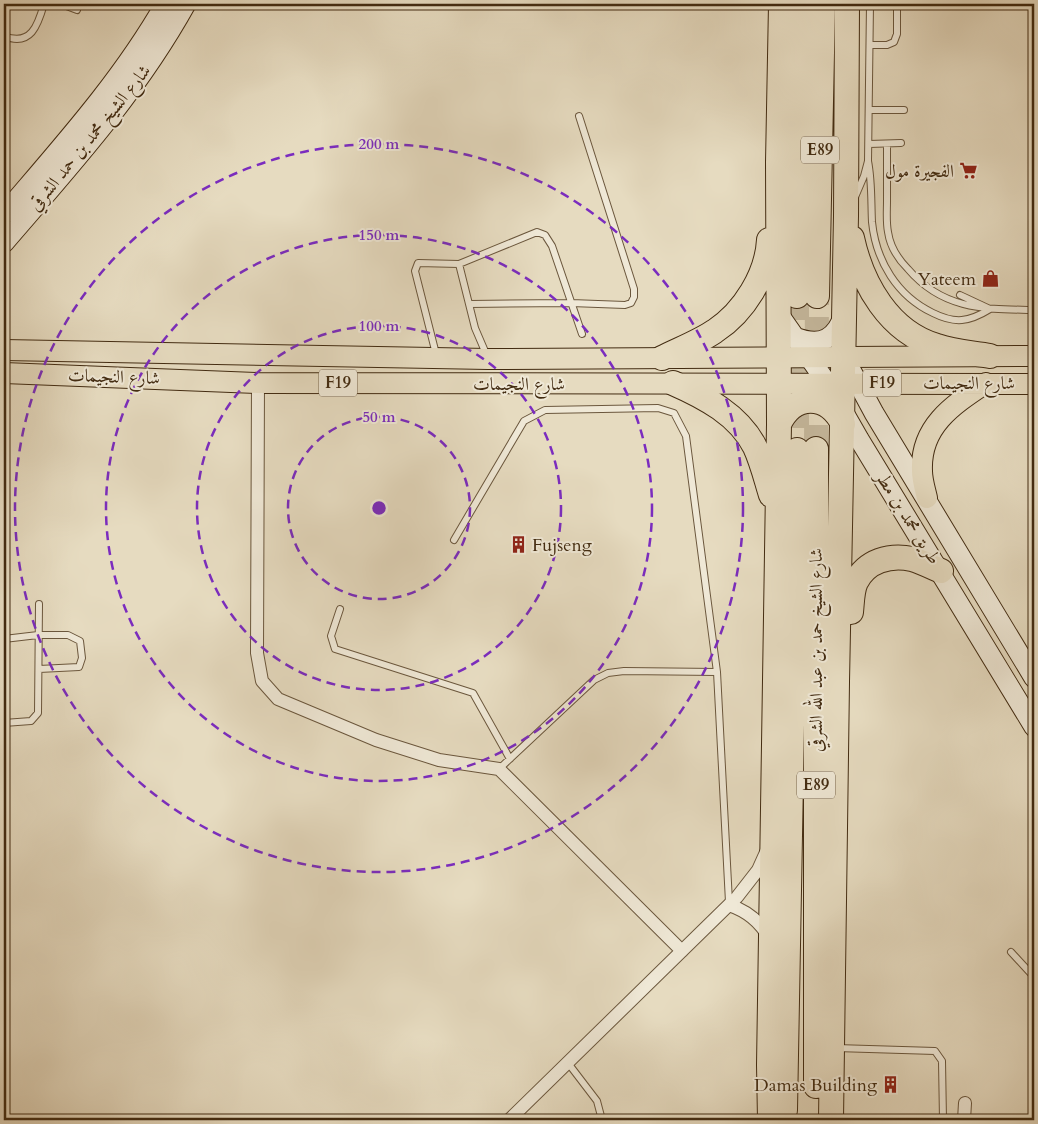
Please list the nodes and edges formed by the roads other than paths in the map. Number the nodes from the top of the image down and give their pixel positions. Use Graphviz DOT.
graph roads {
  1 [pos="44,4"];
  2 [pos="61,4"];
  3 [pos="165,4"];
  4 [pos="186,4"];
  5 [pos="781,4"];
  6 [pos="800,4"];
  7 [pos="823,4"];
  8 [pos="847,4"];
  9 [pos="870,4"];
  10 [pos="896,4"];
  11 [pos="77,10"];
  12 [pos="4,36"];
  13 [pos="870,45"];
  14 [pos="869,110"];
  15 [pos="904,110"];
  16 [pos="579,116"];
  17 [pos="901,143"];
  18 [pos="869,144"];
  19 [pos="887,144"];
  20 [pos="868,161"];
  21 [pos="778,162"];
  22 [pos="4,214"];
  23 [pos="846,216"];
  24 [pos="4,243"];
  25 [pos="460,264"];
  26 [pos="960,295"];
  27 [pos="571,303"];
  28 [pos="470,304"];
  29 [pos="990,309"];
  30 [pos="844,310"];
  31 [pos="1034,310"];
  32 [pos="778,313"];
  33 [pos="582,334"];
  34 [pos="796,337"];
  35 [pos="4,340"];
  36 [pos="4,350"];
  37 [pos="24,351"];
  38 [pos="990,356"];
  39 [pos="1034,356"];
  40 [pos="778,357"];
  41 [pos="811,357"];
  42 [pos="844,357"];
  43 [pos="437,358"];
  44 [pos="662,358"];
  45 [pos="488,359"];
  46 [pos="4,373"];
  47 [pos="778,382"];
  48 [pos="258,383"];
  49 [pos="674,383"];
  50 [pos="843,383"];
  51 [pos="986,383"];
  52 [pos="1034,384"];
  53 [pos="843,417"];
  54 [pos="778,424"];
  55 [pos="927,498"];
  56 [pos="777,517"];
  57 [pos="454,540"];
  58 [pos="941,571"];
  59 [pos="39,604"];
  60 [pos="340,609"];
  61 [pos="38,635"];
  62 [pos="4,639"];
  63 [pos="39,670"];
  64 [pos="717,672"];
  65 [pos="1034,678"];
  66 [pos="837,682"];
  67 [pos="4,723"];
  68 [pos="1034,727"];
  69 [pos="510,759"];
  70 [pos="499,769"];
  71 [pos="772,836"];
  72 [pos="729,905"];
  73 [pos="770,940"];
  74 [pos="682,952"];
  75 [pos="1011,952"];
  76 [pos="1034,978"];
  77 [pos="832,1048"];
  78 [pos="568,1063"];
  79 [pos="965,1103"];
  80 [pos="509,1120"];
  81 [pos="602,1120"];
  82 [pos="770,1120"];
  83 [pos="785,1120"];
  84 [pos="816,1120"];
  85 [pos="831,1120"];
  86 [pos="943,1120"];
  87 [pos="964,1120"];
  1 -- 12 [label="lane"];
  2 -- 11 [label="lane"];
  3 -- 22 [label="street, شارع الشيخ محمد بن حمد الشرقي"];
  4 -- 24 [label="street, شارع الشيخ محمد بن حمد الشرقي"];
  5 -- 21 [label="highway"];
  6 -- 7 [label="highway, E89"];
  8 -- 23 [label="highway"];
  9 -- 13 [label="lane"];
  10 -- 13 [label="lane"];
  13 -- 14 [label="lane"];
  14 -- 15 [label="lane"];
  14 -- 18 [label="lane"];
  16 -- 27 [label="lane"];
  17 -- 19 [label="lane"];
  18 -- 19 [label="lane"];
  18 -- 20 [label="lane"];
  19 -- 29 [label="lane"];
  20 -- 23 [label="lane"];
  20 -- 29 [label="lane"];
  21 -- 32 [label="highway"];
  21 -- 44 [label="highway"];
  23 -- 30 [label="highway"];
  23 -- 38 [label="highway"];
  25 -- 27 [label="lane"];
  25 -- 28 [label="lane"];
  25 -- 43 [label="lane"];
  26 -- 29 [label="lane"];
  27 -- 28 [label="lane"];
  27 -- 33 [label="lane"];
  28 -- 45 [label="lane"];
  29 -- 31 [label="lane"];
  30 -- 34 [label="street"];
  30 -- 42 [label="highway"];
  32 -- 34 [label="street, طريق محمد بن مطر"];
  32 -- 40 [label="highway"];
  34 -- 41 [label="street, طريق محمد بن مطر"];
  35 -- 37 [label="main road"];
  36 -- 37 [label="main road, شارع النجيمات / F19"];
  37 -- 43 [label="main road, شارع النجيمات / F19"];
  38 -- 39 [label="main road, شارع النجيمات / F19"];
  38 -- 42 [label="main road, شارع النجيمات / F19"];
  40 -- 41 [label="main road, شارع النجيمات / F19"];
  40 -- 44 [label="main road, شارع النجيمات / F19"];
  40 -- 47 [label="highway"];
  41 -- 42 [label="main road, شارع النجيمات / F19"];
  41 -- 50 [label="street, طريق محمد بن مطر"];
  42 -- 50 [label="highway"];
  43 -- 45 [label="main road, شارع النجيمات / F19"];
  44 -- 45 [label="main road, شارع النجيمات / F19"];
  46 -- 48 [label="main road, شارع النجيمات / F19"];
  47 -- 49 [label="main road, شارع النجيمات / F19"];
  47 -- 50 [label="main road, شارع النجيمات / F19"];
  47 -- 54 [label="highway"];
  48 -- 49 [label="main road, شارع النجيمات / F19"];
  48 -- 70 [label="street"];
  49 -- 56 [label="highway"];
  50 -- 51 [label="main road, شارع النجيمات / F19"];
  50 -- 53 [label="highway"];
  50 -- 55 [label="street, طريق محمد بن مطر"];
  51 -- 52 [label="main road, شارع النجيمات / F19"];
  51 -- 55 [label="main road"];
  53 -- 54 [label="highway"];
  53 -- 58 [label="street, طريق محمد بن مطر"];
  53 -- 66 [label="highway"];
  54 -- 56 [label="highway"];
  55 -- 65 [label="street, طريق محمد بن مطر"];
  56 -- 71 [label="highway"];
  57 -- 64 [label="lane"];
  58 -- 66 [label="highway"];
  58 -- 68 [label="street, طريق محمد بن مطر"];
  59 -- 61 [label="lane"];
  60 -- 69 [label="lane"];
  61 -- 62 [label="lane"];
  61 -- 63 [label="lane"];
  61 -- 63 [label="lane"];
  63 -- 67 [label="lane"];
  64 -- 69 [label="lane"];
  64 -- 72 [label="lane"];
  66 -- 77 [label="highway"];
  69 -- 70 [label="lane"];
  70 -- 74 [label="street"];
  71 -- 72 [label="street"];
  71 -- 73 [label="highway"];
  72 -- 73 [label="street"];
  72 -- 74 [label="street"];
  73 -- 82 [label="highway"];
  74 -- 78 [label="street"];
  75 -- 76 [label="lane"];
  77 -- 85 [label="highway"];
  77 -- 86 [label="lane"];
  78 -- 80 [label="street"];
  78 -- 81 [label="lane"];
  79 -- 87 [label="street"];
  83 -- 84 [label="highway, شارع الشيخ حمد بن عبد الله الشرقي / E89"];
}
